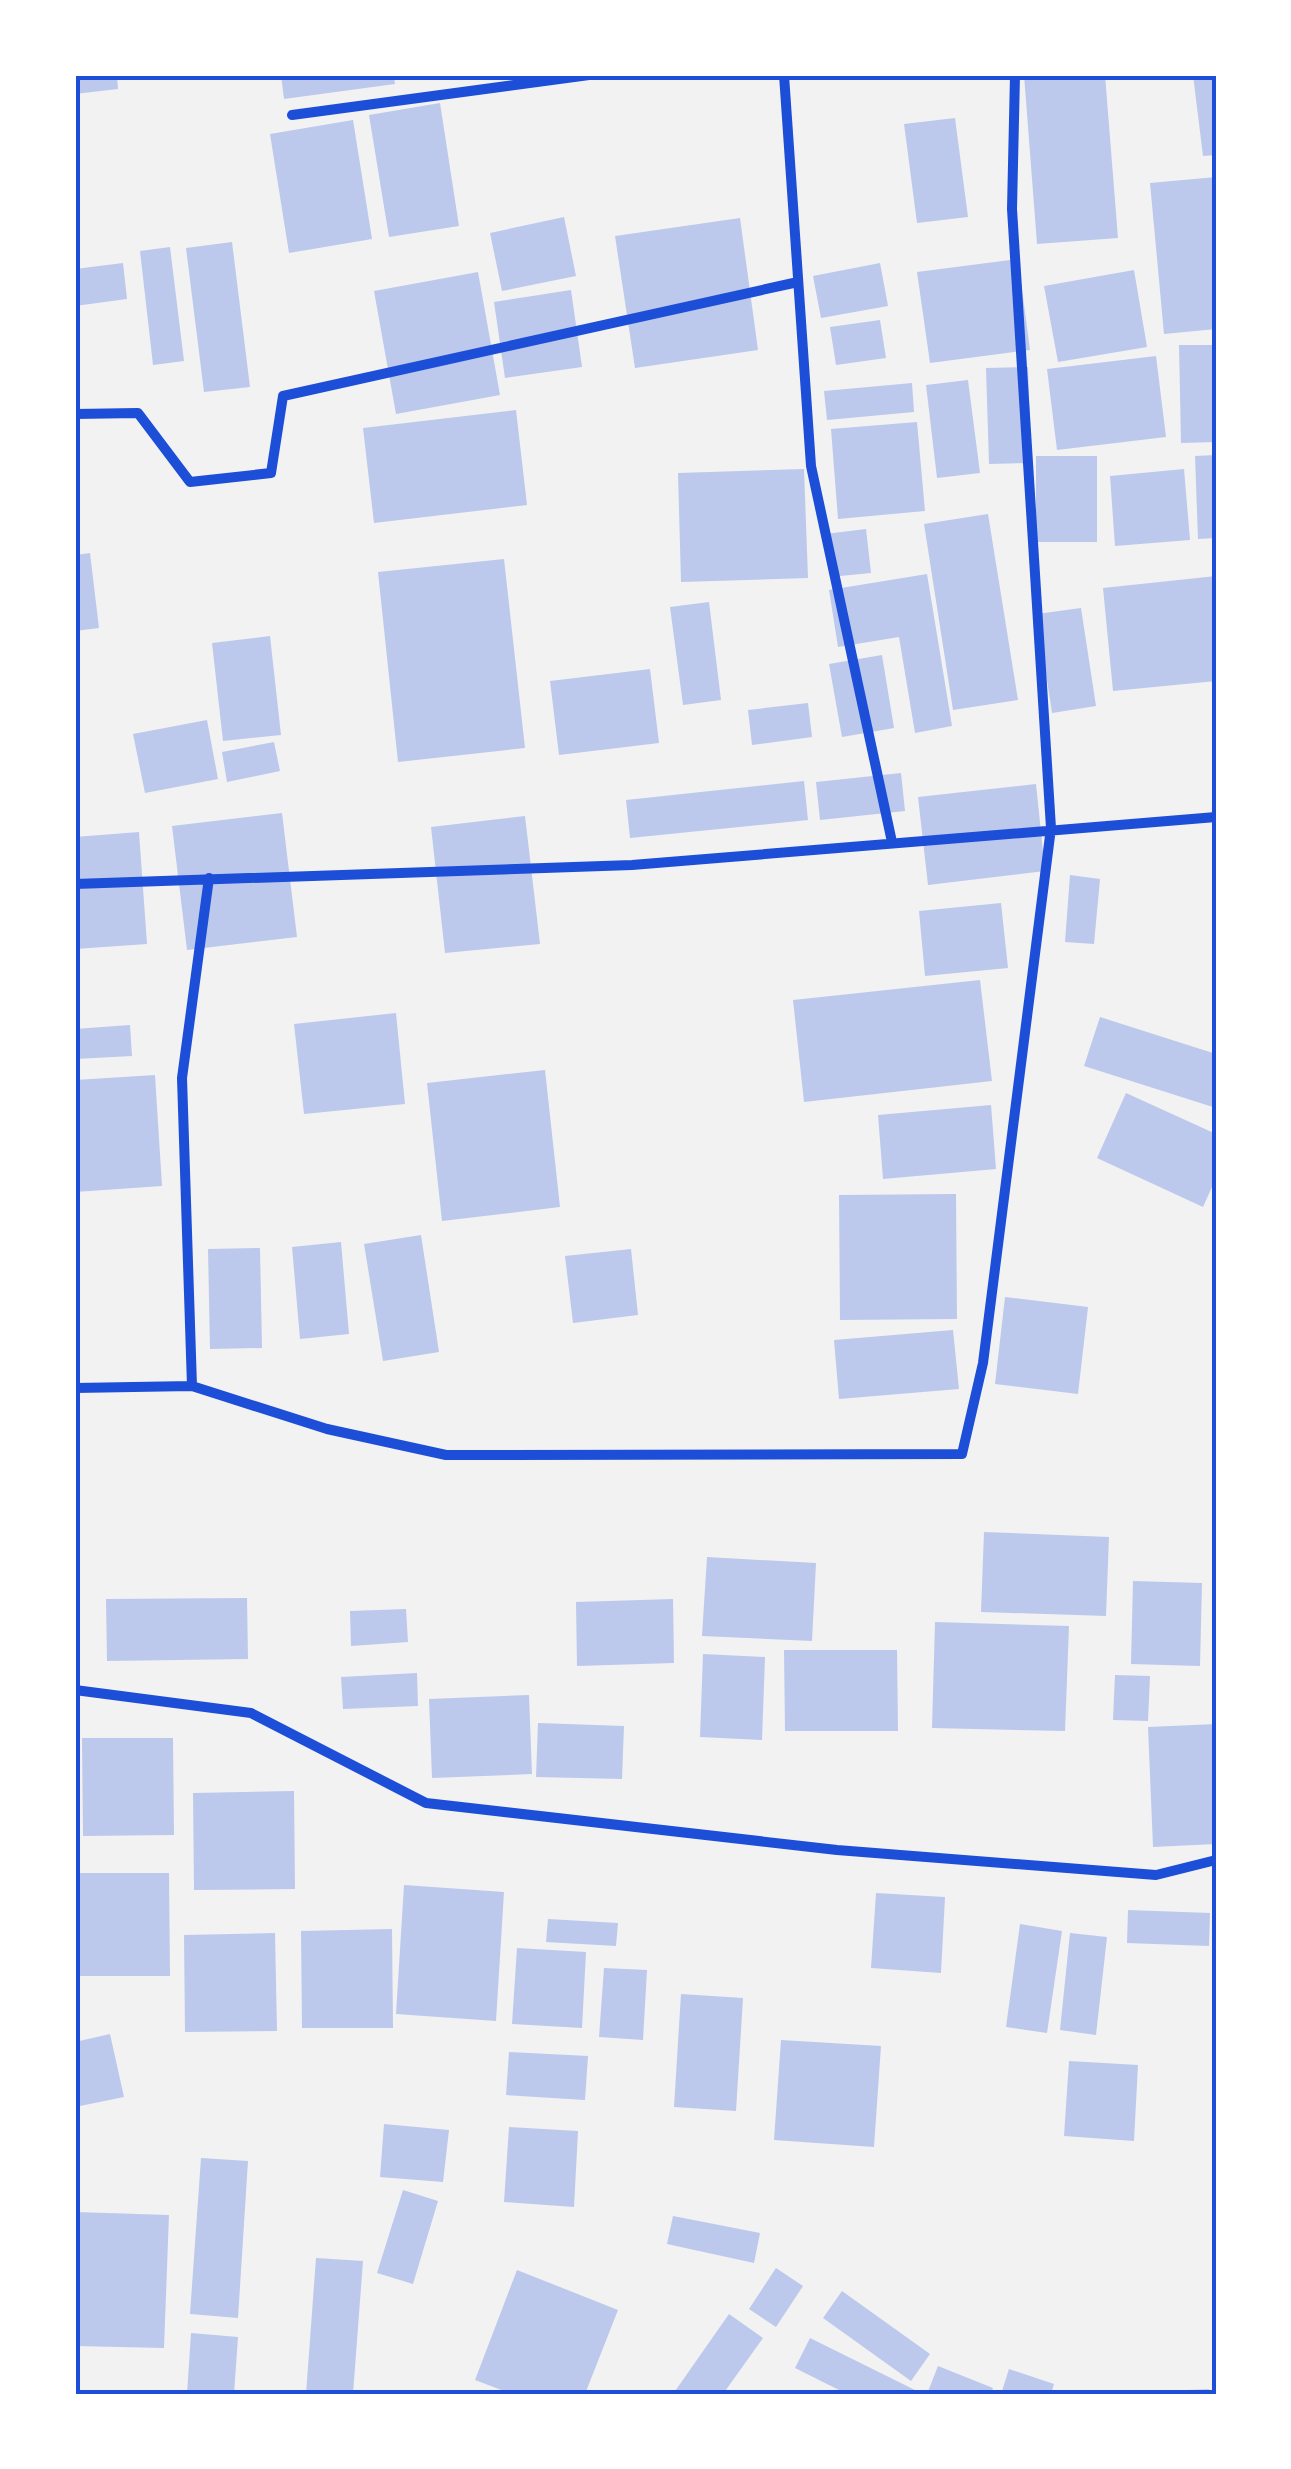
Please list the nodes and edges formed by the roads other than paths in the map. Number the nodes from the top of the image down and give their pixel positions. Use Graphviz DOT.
graph roads {
  1 [pos="589,75"];
  2 [pos="784,75"];
  3 [pos="1015,75"];
  4 [pos="292,115"];
  5 [pos="798,282"];
  6 [pos="75,414"];
  7 [pos="1216,817"];
  8 [pos="1051,828"];
  9 [pos="892,842"];
  10 [pos="209,878"];
  11 [pos="75,884"];
  12 [pos="192,1386"];
  13 [pos="75,1388"];
  14 [pos="75,1690"];
  15 [pos="1216,1860"];
  1 -- 4 [label="street"];
  2 -- 5 [label="street"];
  3 -- 8 [label="street"];
  5 -- 6 [label="street"];
  5 -- 9 [label="street"];
  7 -- 8 [label="street"];
  8 -- 9 [label="street"];
  8 -- 12 [label="street"];
  9 -- 10 [label="street"];
  10 -- 11 [label="street"];
  10 -- 12 [label="street"];
  12 -- 13 [label="street"];
  14 -- 15 [label="street"];
}
